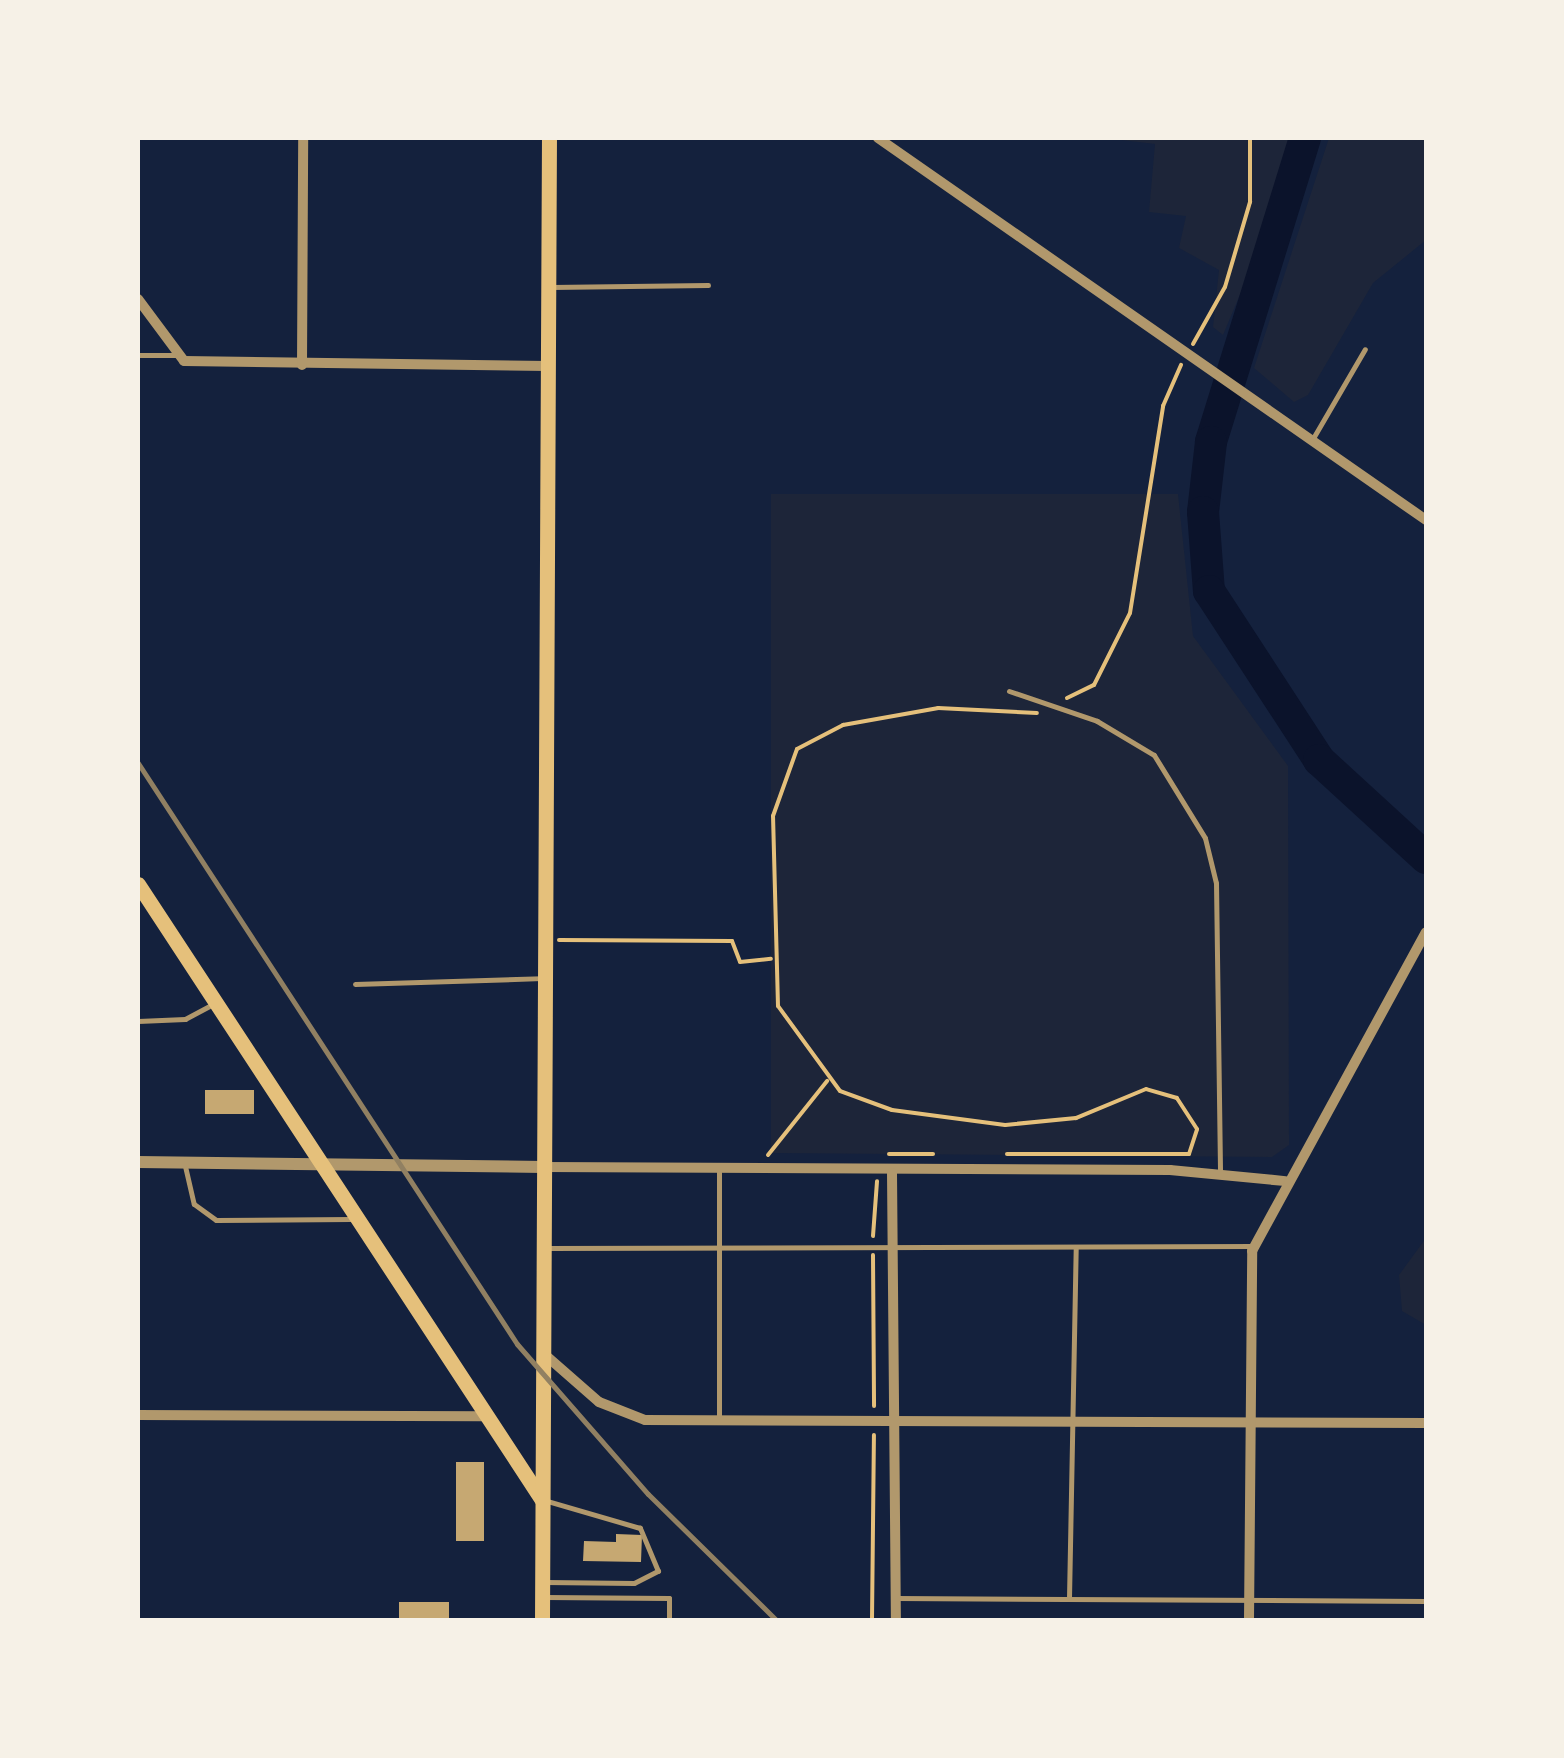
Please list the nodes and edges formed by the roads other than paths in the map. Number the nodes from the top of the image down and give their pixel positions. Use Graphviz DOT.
graph roads {
  1 [pos="303,138"];
  2 [pos="549,138"];
  3 [pos="878,138"];
  4 [pos="708,286"];
  5 [pos="548,287"];
  6 [pos="138,298"];
  7 [pos="1365,349"];
  8 [pos="138,354"];
  9 [pos="180,358"];
  10 [pos="302,365"];
  11 [pos="547,366"];
  12 [pos="1312,440"];
  13 [pos="1426,520"];
  14 [pos="1009,691"];
  15 [pos="139,890"];
  16 [pos="1424,936"];
  17 [pos="545,978"];
  18 [pos="355,984"];
  19 [pos="216,1003"];
  20 [pos="138,1021"];
  21 [pos="138,1162"];
  22 [pos="185,1162"];
  23 [pos="314,1163"];
  24 [pos="544,1166"];
  25 [pos="719,1170"];
  26 [pos="1220,1172"];
  27 [pos="886,1173"];
  28 [pos="1285,1181"];
  29 [pos="350,1219"];
  30 [pos="898,1245"];
  31 [pos="721,1246"];
  32 [pos="1076,1246"];
  33 [pos="1254,1246"];
  34 [pos="544,1248"];
  35 [pos="542,1353"];
  36 [pos="138,1415"];
  37 [pos="483,1416"];
  38 [pos="719,1422"];
  39 [pos="1426,1423"];
  40 [pos="1078,1424"];
  41 [pos="1250,1424"];
  42 [pos="897,1425"];
  43 [pos="542,1500"];
  44 [pos="542,1590"];
  45 [pos="896,1598"];
  46 [pos="1069,1598"];
  47 [pos="1249,1598"];
  48 [pos="1426,1601"];
  49 [pos="542,1620"];
  50 [pos="668,1620"];
  51 [pos="896,1620"];
  52 [pos="1249,1620"];
  1 -- 10 [label="street"];
  2 -- 5 [label="main road"];
  3 -- 12 [label="street"];
  4 -- 5 [label="lane"];
  5 -- 11 [label="main road"];
  6 -- 9 [label="street"];
  7 -- 12 [label="lane"];
  8 -- 9 [label="lane"];
  9 -- 10 [label="street"];
  10 -- 11 [label="street"];
  11 -- 17 [label="main road"];
  12 -- 13 [label="street"];
  14 -- 26 [label="lane"];
  15 -- 19 [label="main road"];
  16 -- 28 [label="street"];
  17 -- 18 [label="lane"];
  17 -- 24 [label="main road"];
  19 -- 20 [label="lane"];
  19 -- 23 [label="main road"];
  21 -- 22 [label="street"];
  22 -- 23 [label="street"];
  22 -- 29 [label="lane"];
  23 -- 24 [label="street"];
  23 -- 29 [label="main road"];
  24 -- 25 [label="street"];
  24 -- 34 [label="main road"];
  25 -- 27 [label="street"];
  25 -- 31 [label="lane"];
  26 -- 27 [label="street"];
  26 -- 28 [label="street"];
  27 -- 30 [label="street"];
  28 -- 33 [label="street"];
  29 -- 37 [label="main road"];
  30 -- 31 [label="lane"];
  30 -- 32 [label="lane"];
  30 -- 42 [label="street"];
  31 -- 34 [label="lane"];
  31 -- 38 [label="lane"];
  32 -- 33 [label="lane"];
  32 -- 40 [label="lane"];
  33 -- 41 [label="street"];
  34 -- 35 [label="main road"];
  35 -- 38 [label="street"];
  35 -- 43 [label="main road"];
  36 -- 37 [label="street"];
  37 -- 43 [label="main road"];
  38 -- 42 [label="street"];
  39 -- 41 [label="street"];
  40 -- 41 [label="street"];
  40 -- 42 [label="street"];
  40 -- 46 [label="lane"];
  41 -- 47 [label="street"];
  42 -- 45 [label="street"];
  43 -- 44 [label="main road"];
  43 -- 44 [label="lane"];
  44 -- 49 [label="main road"];
  44 -- 50 [label="lane"];
  45 -- 46 [label="lane"];
  45 -- 51 [label="street"];
  46 -- 47 [label="lane"];
  47 -- 48 [label="lane"];
  47 -- 52 [label="street"];
}
